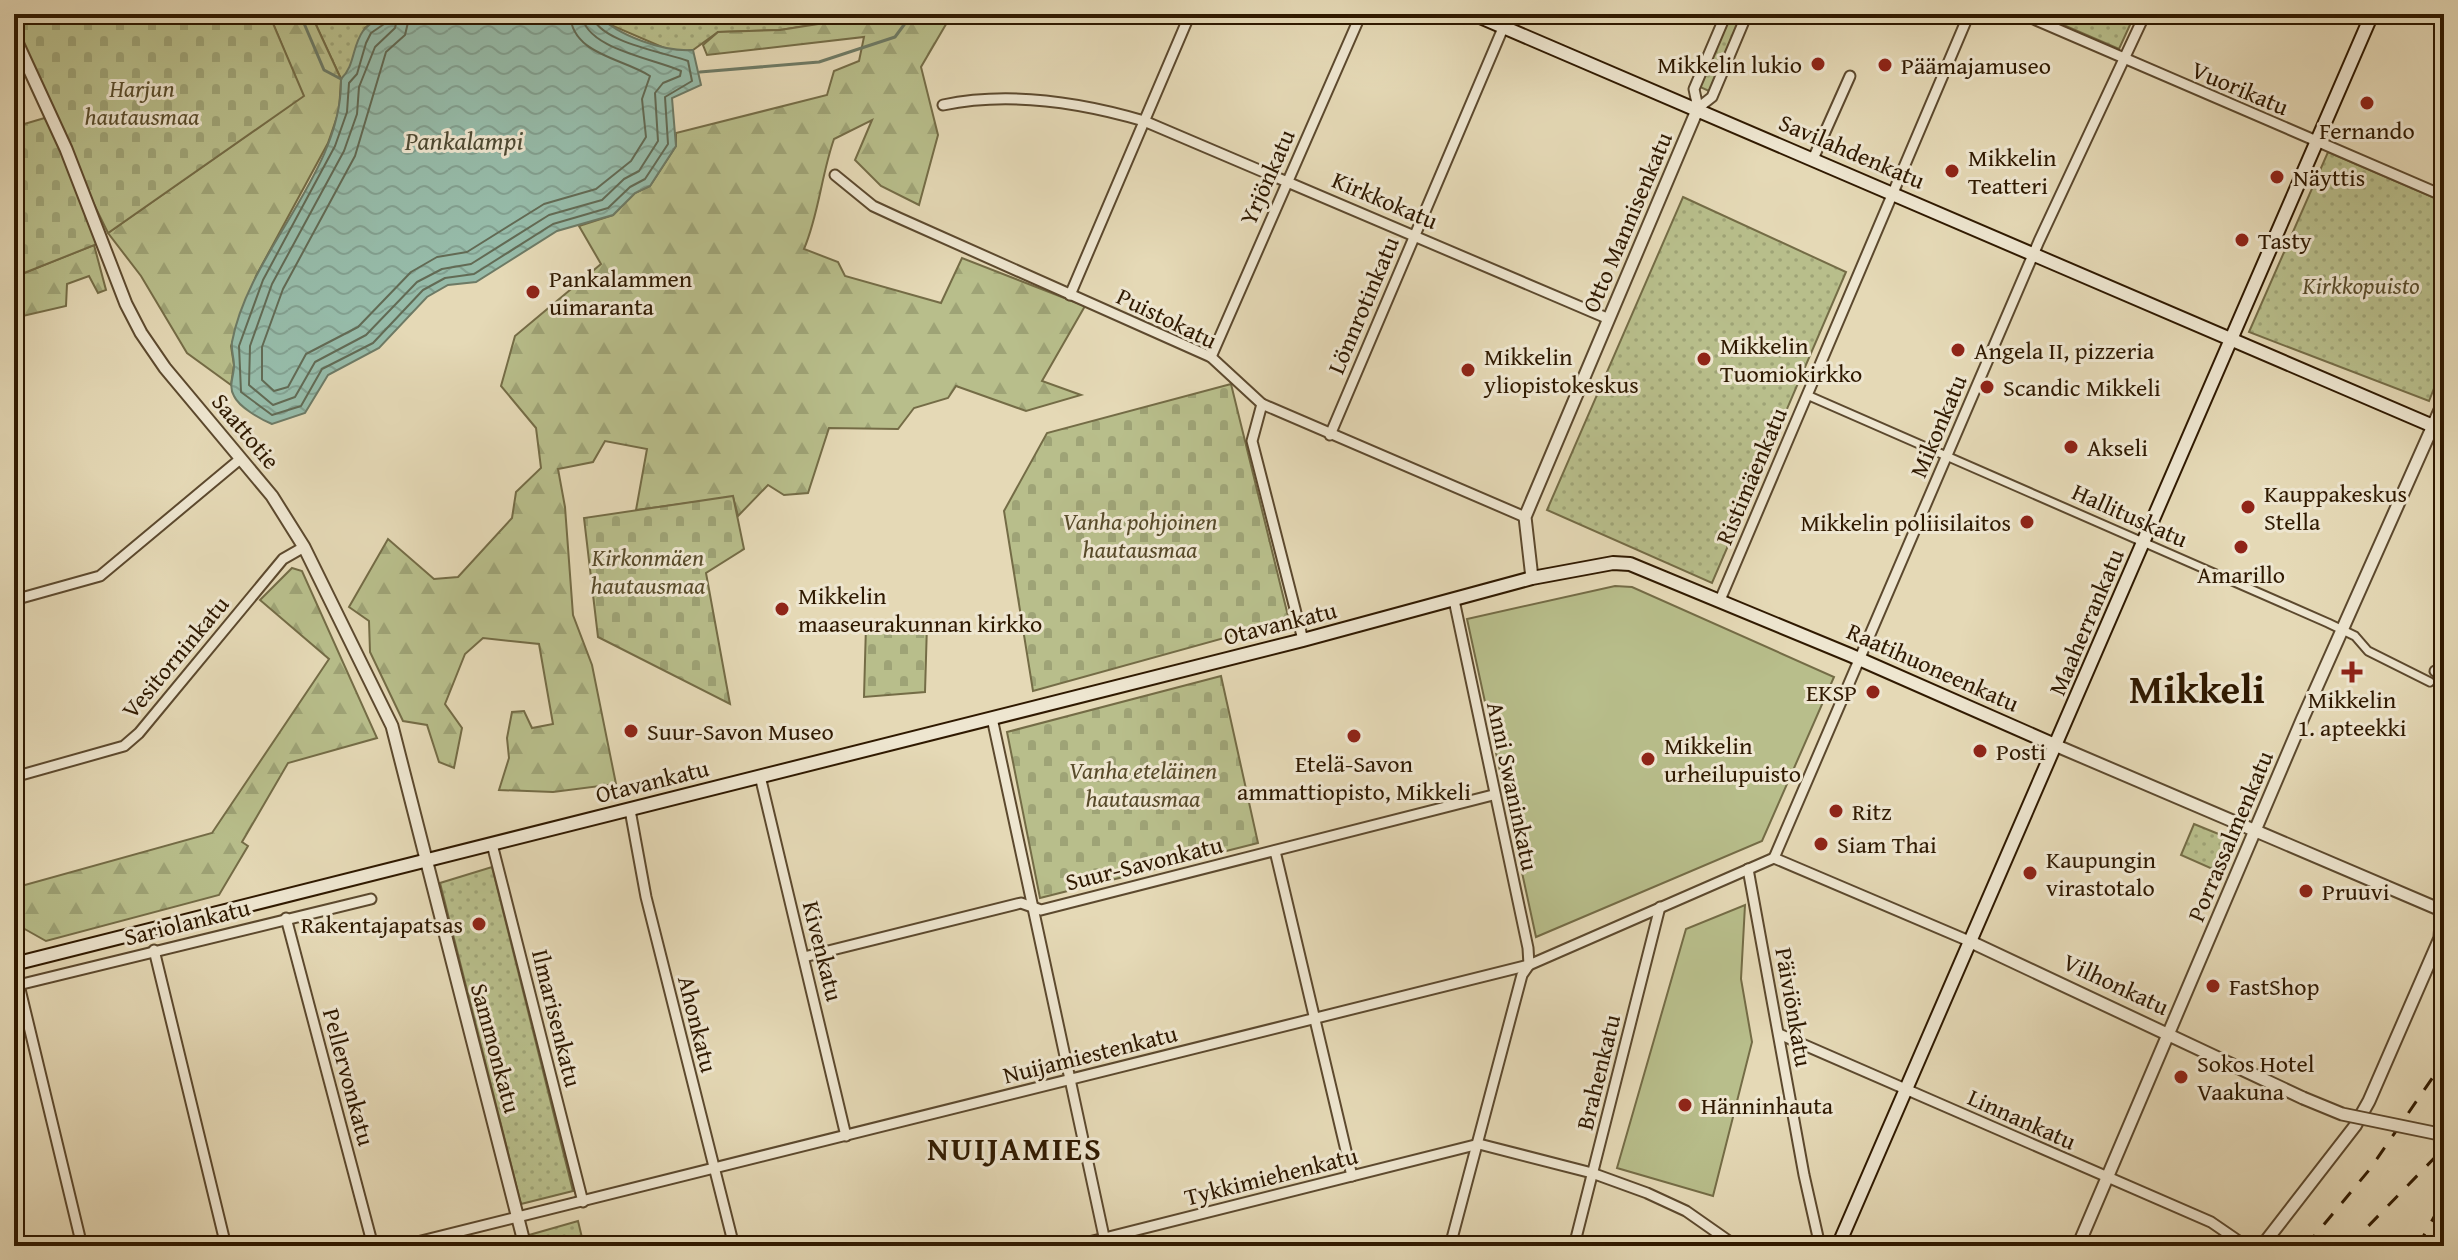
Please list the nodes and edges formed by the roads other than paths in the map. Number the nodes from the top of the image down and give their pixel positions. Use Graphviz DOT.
graph roads {
  1 [pos="1190,14"];
  2 [pos="1361,14"];
  3 [pos="1473,14"];
  4 [pos="1509,14"];
  5 [pos="1726,14"];
  6 [pos="1747,14"];
  7 [pos="1969,14"];
  8 [pos="2022,14"];
  9 [pos="2145,14"];
  10 [pos="2372,14"];
  11 [pos="1504,27"];
  12 [pos="14,36"];
  13 [pos="2123,58"];
  14 [pos="1850,76"];
  15 [pos="943,105"];
  16 [pos="1698,108"];
  17 [pos="1144,121"];
  18 [pos="2317,142"];
  19 [pos="1813,159"];
  20 [pos="835,175"];
  21 [pos="1287,180"];
  22 [pos="1894,193"];
  23 [pos="2444,196"];
  24 [pos="1414,234"];
  25 [pos="2033,254"];
  26 [pos="1070,295"];
  27 [pos="1609,319"];
  28 [pos="2231,341"];
  29 [pos="1211,357"];
  30 [pos="1807,395"];
  31 [pos="2444,401"];
  32 [pos="1262,404"];
  33 [pos="2433,426"];
  34 [pos="1330,435"];
  35 [pos="1947,456"];
  36 [pos="239,460"];
  37 [pos="1525,517"];
  38 [pos="2145,543"];
  39 [pos="304,547"];
  40 [pos="1532,578"];
  41 [pos="14,600"];
  42 [pos="1454,600"];
  43 [pos="1720,600"];
  44 [pos="2342,630"];
  45 [pos="1303,640"];
  46 [pos="1860,659"];
  47 [pos="2430,682"];
  48 [pos="992,718"];
  49 [pos="2057,746"];
  50 [pos="760,776"];
  51 [pos="14,777"];
  52 [pos="1493,795"];
  53 [pos="630,810"];
  54 [pos="2255,833"];
  55 [pos="492,844"];
  56 [pos="1275,851"];
  57 [pos="1774,858"];
  58 [pos="425,862"];
  59 [pos="1748,869"];
  60 [pos="2444,877"];
  61 [pos="371,899"];
  62 [pos="1660,907"];
  63 [pos="1033,908"];
  64 [pos="2441,910"];
  65 [pos="286,918"];
  66 [pos="1969,941"];
  67 [pos="154,950"];
  68 [pos="804,957"];
  69 [pos="14,964"];
  70 [pos="1529,965"];
  71 [pos="16,985"];
  72 [pos="1314,1018"];
  73 [pos="1779,1034"];
  74 [pos="2171,1035"];
  75 [pos="1069,1080"];
  76 [pos="1906,1090"];
  77 [pos="2444,1135"];
  78 [pos="846,1136"];
  79 [pos="1479,1144"];
  80 [pos="715,1169"];
  81 [pos="1592,1173"];
  82 [pos="1352,1176"];
  83 [pos="2107,1179"];
  84 [pos="583,1202"];
  85 [pos="518,1218"];
  86 [pos="2444,1238"];
  87 [pos="1105,1242"];
  88 [pos="82,1246"];
  89 [pos="226,1246"];
  90 [pos="373,1246"];
  91 [pos="401,1246"];
  92 [pos="525,1246"];
  93 [pos="734,1246"];
  94 [pos="1073,1246"];
  95 [pos="1450,1246"];
  96 [pos="1574,1246"];
  97 [pos="1736,1246"];
  98 [pos="1820,1246"];
  99 [pos="1838,1246"];
  100 [pos="2078,1246"];
  101 [pos="2246,1246"];
  102 [pos="2262,1246"];
  103 [pos="2440,1246"];
  1 -- 17 [label="street"];
  2 -- 21 [label="street, Yrjönkatu"];
  3 -- 11 [label="main road, Savilahdenkatu"];
  4 -- 11 [label="street, Lönnrotinkatu"];
  5 -- 16 [label="street"];
  6 -- 16 [label="street"];
  7 -- 22 [label="street, Ristimäenkatu"];
  8 -- 13 [label="street, Vuorikatu"];
  9 -- 13 [label="street, Mikonkatu"];
  10 -- 18 [label="main road, Maaherrankatu"];
  11 -- 16 [label="main road, Savilahdenkatu"];
  11 -- 24 [label="street, Lönnrotinkatu"];
  12 -- 36 [label="street, Saattotie"];
  13 -- 18 [label="street, Vuorikatu"];
  13 -- 25 [label="street, Mikonkatu"];
  14 -- 19 [label="street"];
  15 -- 17 [label="street, Kirkkokatu"];
  16 -- 19 [label="main road, Savilahdenkatu"];
  16 -- 27 [label="street, Otto Mannisenkatu"];
  17 -- 21 [label="street, Kirkkokatu"];
  17 -- 26 [label="street"];
  18 -- 23 [label="street, Vuorikatu"];
  18 -- 28 [label="main road, Maaherrankatu"];
  19 -- 22 [label="main road, Savilahdenkatu"];
  20 -- 26 [label="street, Puistokatu"];
  21 -- 24 [label="street, Kirkkokatu"];
  21 -- 29 [label="street, Yrjönkatu"];
  22 -- 25 [label="main road, Savilahdenkatu"];
  22 -- 30 [label="street, Ristimäenkatu"];
  24 -- 27 [label="street, Kirkkokatu"];
  24 -- 34 [label="street, Lönnrotinkatu"];
  25 -- 28 [label="main road, Savilahdenkatu"];
  25 -- 35 [label="street, Mikonkatu"];
  26 -- 29 [label="street, Puistokatu"];
  27 -- 37 [label="street, Otto Mannisenkatu"];
  28 -- 33 [label="main road, Savilahdenkatu"];
  28 -- 38 [label="main road, Maaherrankatu"];
  29 -- 32 [label="street, Puistokatu"];
  30 -- 35 [label="street, Hallituskatu"];
  30 -- 43 [label="street, Ristimäenkatu"];
  31 -- 33 [label="street, Porrassalmenkatu"];
  32 -- 34 [label="street, Puistokatu"];
  32 -- 45 [label="street"];
  33 -- 44 [label="street, Porrassalmenkatu"];
  34 -- 37 [label="street, Puistokatu"];
  35 -- 38 [label="street, Hallituskatu"];
  35 -- 46 [label="street, Mikonkatu"];
  36 -- 39 [label="street, Saattotie"];
  36 -- 41 [label="street"];
  37 -- 40 [label="street, Otto Mannisenkatu"];
  38 -- 44 [label="street, Hallituskatu"];
  38 -- 49 [label="main road, Maaherrankatu"];
  39 -- 51 [label="street, Vesitorninkatu"];
  39 -- 58 [label="street, Saattotie"];
  40 -- 42 [label="main road, Otavankatu"];
  40 -- 43 [label="main road, Raatihuoneenkatu"];
  42 -- 45 [label="main road, Otavankatu"];
  42 -- 52 [label="street, Anni Swaninkatu"];
  43 -- 46 [label="main road, Raatihuoneenkatu"];
  44 -- 47 [label="street, Hallituskatu"];
  44 -- 54 [label="street, Porrassalmenkatu"];
  45 -- 48 [label="main road, Otavankatu"];
  46 -- 49 [label="main road, Raatihuoneenkatu"];
  46 -- 57 [label="street, Mikonkatu"];
  48 -- 50 [label="main road, Otavankatu"];
  48 -- 63 [label="street"];
  49 -- 54 [label="street, Raatihuoneenkatu"];
  49 -- 66 [label="main road, Maaherrankatu"];
  50 -- 53 [label="main road, Otavankatu"];
  50 -- 68 [label="street, Kivenkatu"];
  52 -- 56 [label="street, Suur-Savonkatu"];
  52 -- 70 [label="street, Anni Swaninkatu"];
  53 -- 55 [label="main road, Otavankatu"];
  53 -- 80 [label="street, Ahonkatu"];
  54 -- 64 [label="street, Raatihuoneenkatu"];
  54 -- 74 [label="street, Porrassalmenkatu"];
  55 -- 58 [label="main road, Otavankatu"];
  55 -- 84 [label="street, Ilmarisenkatu"];
  56 -- 63 [label="street, Suur-Savonkatu"];
  56 -- 72 [label="street"];
  57 -- 59 [label="street, Nuijamiestenkatu"];
  57 -- 66 [label="street, Vilhonkatu"];
  58 -- 69 [label="main road, Otavankatu"];
  58 -- 85 [label="street, Sammonkatu"];
  59 -- 62 [label="street, Nuijamiestenkatu"];
  59 -- 73 [label="street, Päiviönkatu"];
  60 -- 64 [label="street"];
  61 -- 65 [label="street, Sariolankatu"];
  62 -- 70 [label="street, Nuijamiestenkatu"];
  62 -- 81 [label="street, Brahenkatu"];
  63 -- 68 [label="street, Suur-Savonkatu"];
  63 -- 75 [label="street"];
  64 -- 102 [label="street"];
  65 -- 67 [label="street, Sariolankatu"];
  65 -- 90 [label="street, Pellervonkatu"];
  66 -- 74 [label="street, Vilhonkatu"];
  66 -- 76 [label="main road, Maaherrankatu"];
  67 -- 71 [label="street, Sariolankatu"];
  67 -- 89 [label="street"];
  68 -- 78 [label="street, Kivenkatu"];
  70 -- 72 [label="street, Nuijamiestenkatu"];
  70 -- 79 [label="street"];
  71 -- 88 [label="street"];
  72 -- 75 [label="street, Nuijamiestenkatu"];
  72 -- 82 [label="street"];
  73 -- 76 [label="street, Linnankatu"];
  73 -- 98 [label="street, Päiviönkatu"];
  74 -- 77 [label="street, Vilhonkatu, bridge"];
  74 -- 83 [label="street, Porrassalmenkatu"];
  75 -- 78 [label="street, Nuijamiestenkatu"];
  75 -- 87 [label="street"];
  76 -- 83 [label="street, Linnankatu"];
  76 -- 99 [label="main road, Maaherrankatu"];
  78 -- 80 [label="street, Nuijamiestenkatu"];
  79 -- 81 [label="street"];
  79 -- 82 [label="street, Tykkimiehenkatu"];
  79 -- 95 [label="street"];
  80 -- 84 [label="street, Nuijamiestenkatu"];
  80 -- 93 [label="street, Ahonkatu"];
  81 -- 96 [label="street, Brahenkatu"];
  81 -- 97 [label="street"];
  82 -- 87 [label="street, Tykkimiehenkatu"];
  83 -- 100 [label="street, Porrassalmenkatu"];
  83 -- 101 [label="street, Linnankatu"];
  84 -- 85 [label="street, Nuijamiestenkatu"];
  85 -- 91 [label="street, Nuijamiestenkatu"];
  85 -- 92 [label="street, Sammonkatu"];
  86 -- 103 [label="street"];
  87 -- 94 [label="street, Tykkimiehenkatu"];
}
